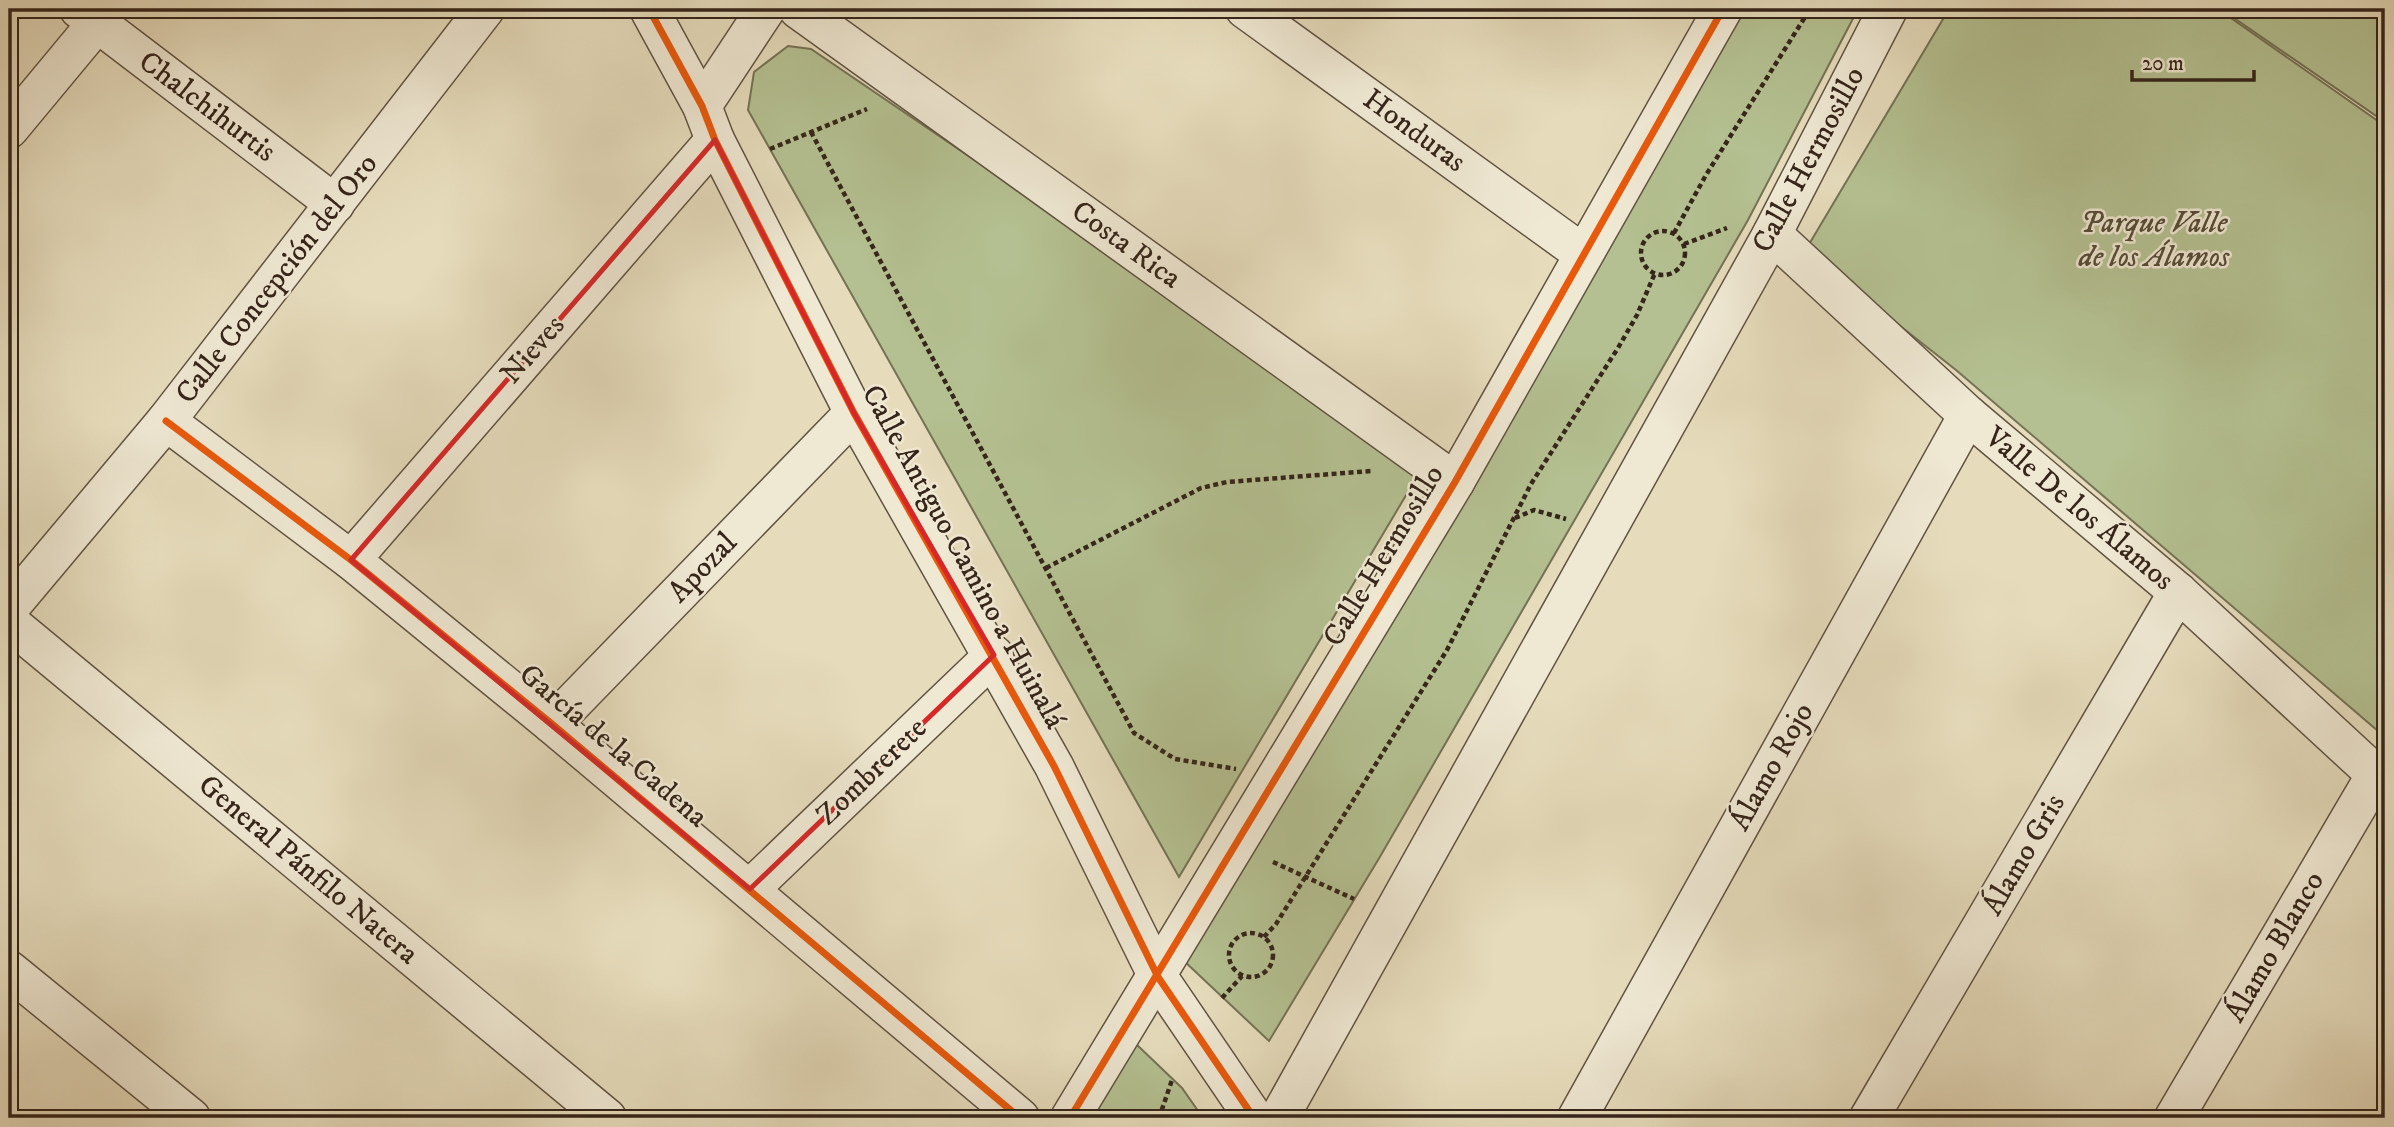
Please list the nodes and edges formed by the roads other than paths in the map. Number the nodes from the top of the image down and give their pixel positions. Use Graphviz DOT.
graph roads {
  1 [pos="485,9"];
  2 [pos="649,9"];
  3 [pos="766,9"];
  4 [pos="798,9"];
  5 [pos="1245,9"];
  6 [pos="1723,9"];
  7 [pos="1888,9"];
  8 [pos="88,16"];
  9 [pos="709,123"];
  10 [pos="9,129"];
  11 [pos="335,204"];
  12 [pos="1772,234"];
  13 [pos="1582,253"];
  14 [pos="854,413"];
  15 [pos="1968,415"];
  16 [pos="166,421"];
  17 [pos="1455,482"];
  18 [pos="351,560"];
  19 [pos="2178,592"];
  20 [pos="9,608"];
  21 [pos="9,622"];
  22 [pos="994,655"];
  23 [pos="552,724"];
  24 [pos="2380,780"];
  25 [pos="750,889"];
  26 [pos="9,970"];
  27 [pos="1158,977"];
  28 [pos="191,1118"];
  29 [pos="607,1118"];
  30 [pos="1020,1118"];
  31 [pos="1070,1118"];
  32 [pos="1254,1118"];
  33 [pos="1279,1118"];
  34 [pos="1577,1118"];
  35 [pos="1870,1118"];
  36 [pos="2174,1118"];
  1 -- 11 [label="street, Calle Concepción del Oro"];
  2 -- 9 [label="street, Calle Antiguo Camino a Huinalá"];
  3 -- 9 [label="street, Nieves"];
  4 -- 17 [label="street, Costa Rica"];
  5 -- 13 [label="street, Honduras"];
  6 -- 13 [label="street, Calle Hermosillo"];
  7 -- 12 [label="street, Calle Hermosillo"];
  8 -- 10 [label="street"];
  8 -- 11 [label="street, Chalchihurtis"];
  9 -- 14 [label="street, Calle Antiguo Camino a Huinalá"];
  9 -- 18 [label="street, Nieves"];
  11 -- 16 [label="street, Calle Concepción del Oro"];
  12 -- 15 [label="street, Valle De los Álamos"];
  12 -- 33 [label="street, Calle Hermosillo"];
  13 -- 17 [label="street, Calle Hermosillo"];
  14 -- 22 [label="street, Calle Antiguo Camino a Huinalá"];
  14 -- 23 [label="street, Apozal"];
  15 -- 19 [label="street, Valle De los Álamos"];
  15 -- 34 [label="street, Álamo Rojo"];
  16 -- 18 [label="street, García de la Cadena"];
  16 -- 20 [label="street, Calle Concepción del Oro"];
  17 -- 27 [label="street, Calle Hermosillo"];
  18 -- 23 [label="street, García de la Cadena"];
  19 -- 24 [label="street, Valle De los Álamos"];
  19 -- 35 [label="street, Álamo Gris"];
  21 -- 29 [label="street, General Pánfilo Natera"];
  22 -- 25 [label="street, Zombrerete"];
  22 -- 27 [label="street, Calle Antiguo Camino a Huinalá"];
  23 -- 25 [label="street, García de la Cadena"];
  24 -- 36 [label="street, Álamo Blanco"];
  25 -- 30 [label="street, García de la Cadena"];
  26 -- 28 [label="street"];
  27 -- 31 [label="street, Calle Hermosillo"];
  27 -- 32 [label="street, Calle Antiguo Camino a Huinalá"];
}
